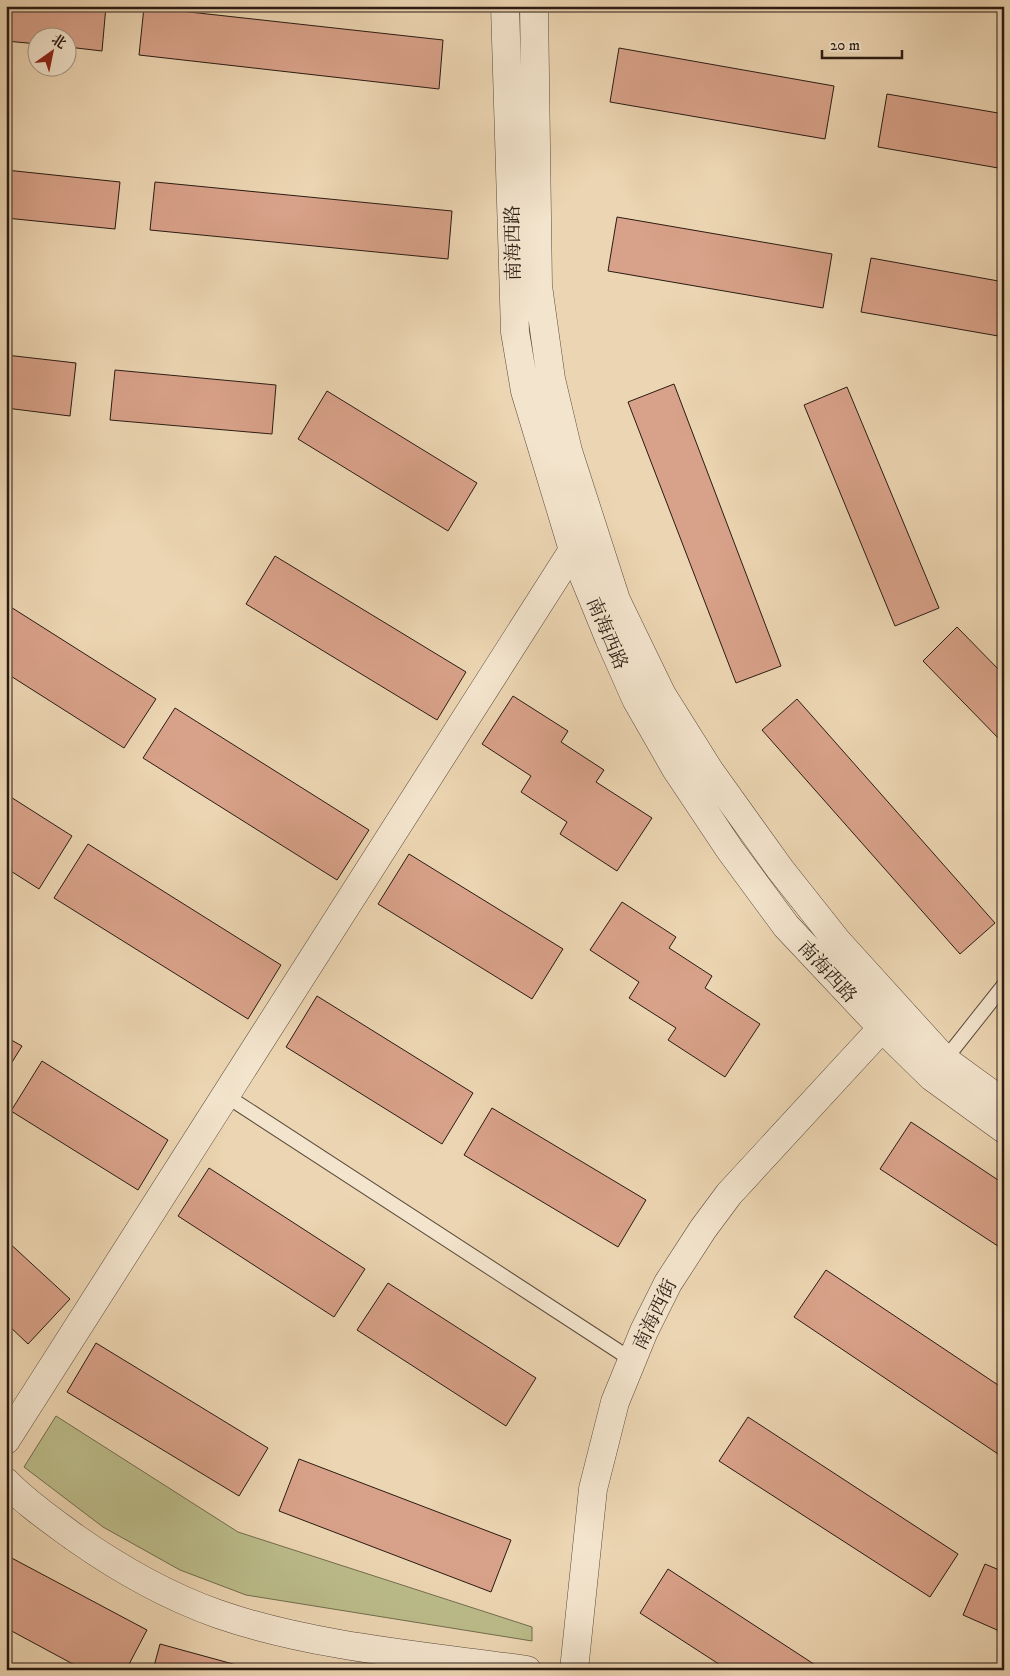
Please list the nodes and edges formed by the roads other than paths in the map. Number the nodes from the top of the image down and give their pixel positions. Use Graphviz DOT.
graph roads {
  1 [pos="505,6"];
  2 [pos="534,6"];
  3 [pos="573,550"];
  4 [pos="1004,986"];
  5 [pos="882,1028"];
  6 [pos="939,1068"];
  7 [pos="226,1095"];
  8 [pos="1004,1103"];
  9 [pos="1004,1129"];
  10 [pos="632,1360"];
  11 [pos="6,1440"];
  12 [pos="6,1482"];
  13 [pos="527,1670"];
  14 [pos="574,1670"];
  1 -- 3 [label="street, 南海西路"];
  2 -- 6 [label="street, 南海西路"];
  3 -- 5 [label="street, 南海西路"];
  3 -- 7 [label="street"];
  4 -- 6 [label="lane"];
  5 -- 6 [label="street, 南海西路"];
  5 -- 10 [label="street, 南海西街"];
  6 -- 8 [label="street, 南海西路"];
  6 -- 9 [label="street, 南海西路"];
  7 -- 10 [label="lane"];
  7 -- 11 [label="street"];
  10 -- 14 [label="street, 南海西街"];
  12 -- 13 [label="street"];
}
